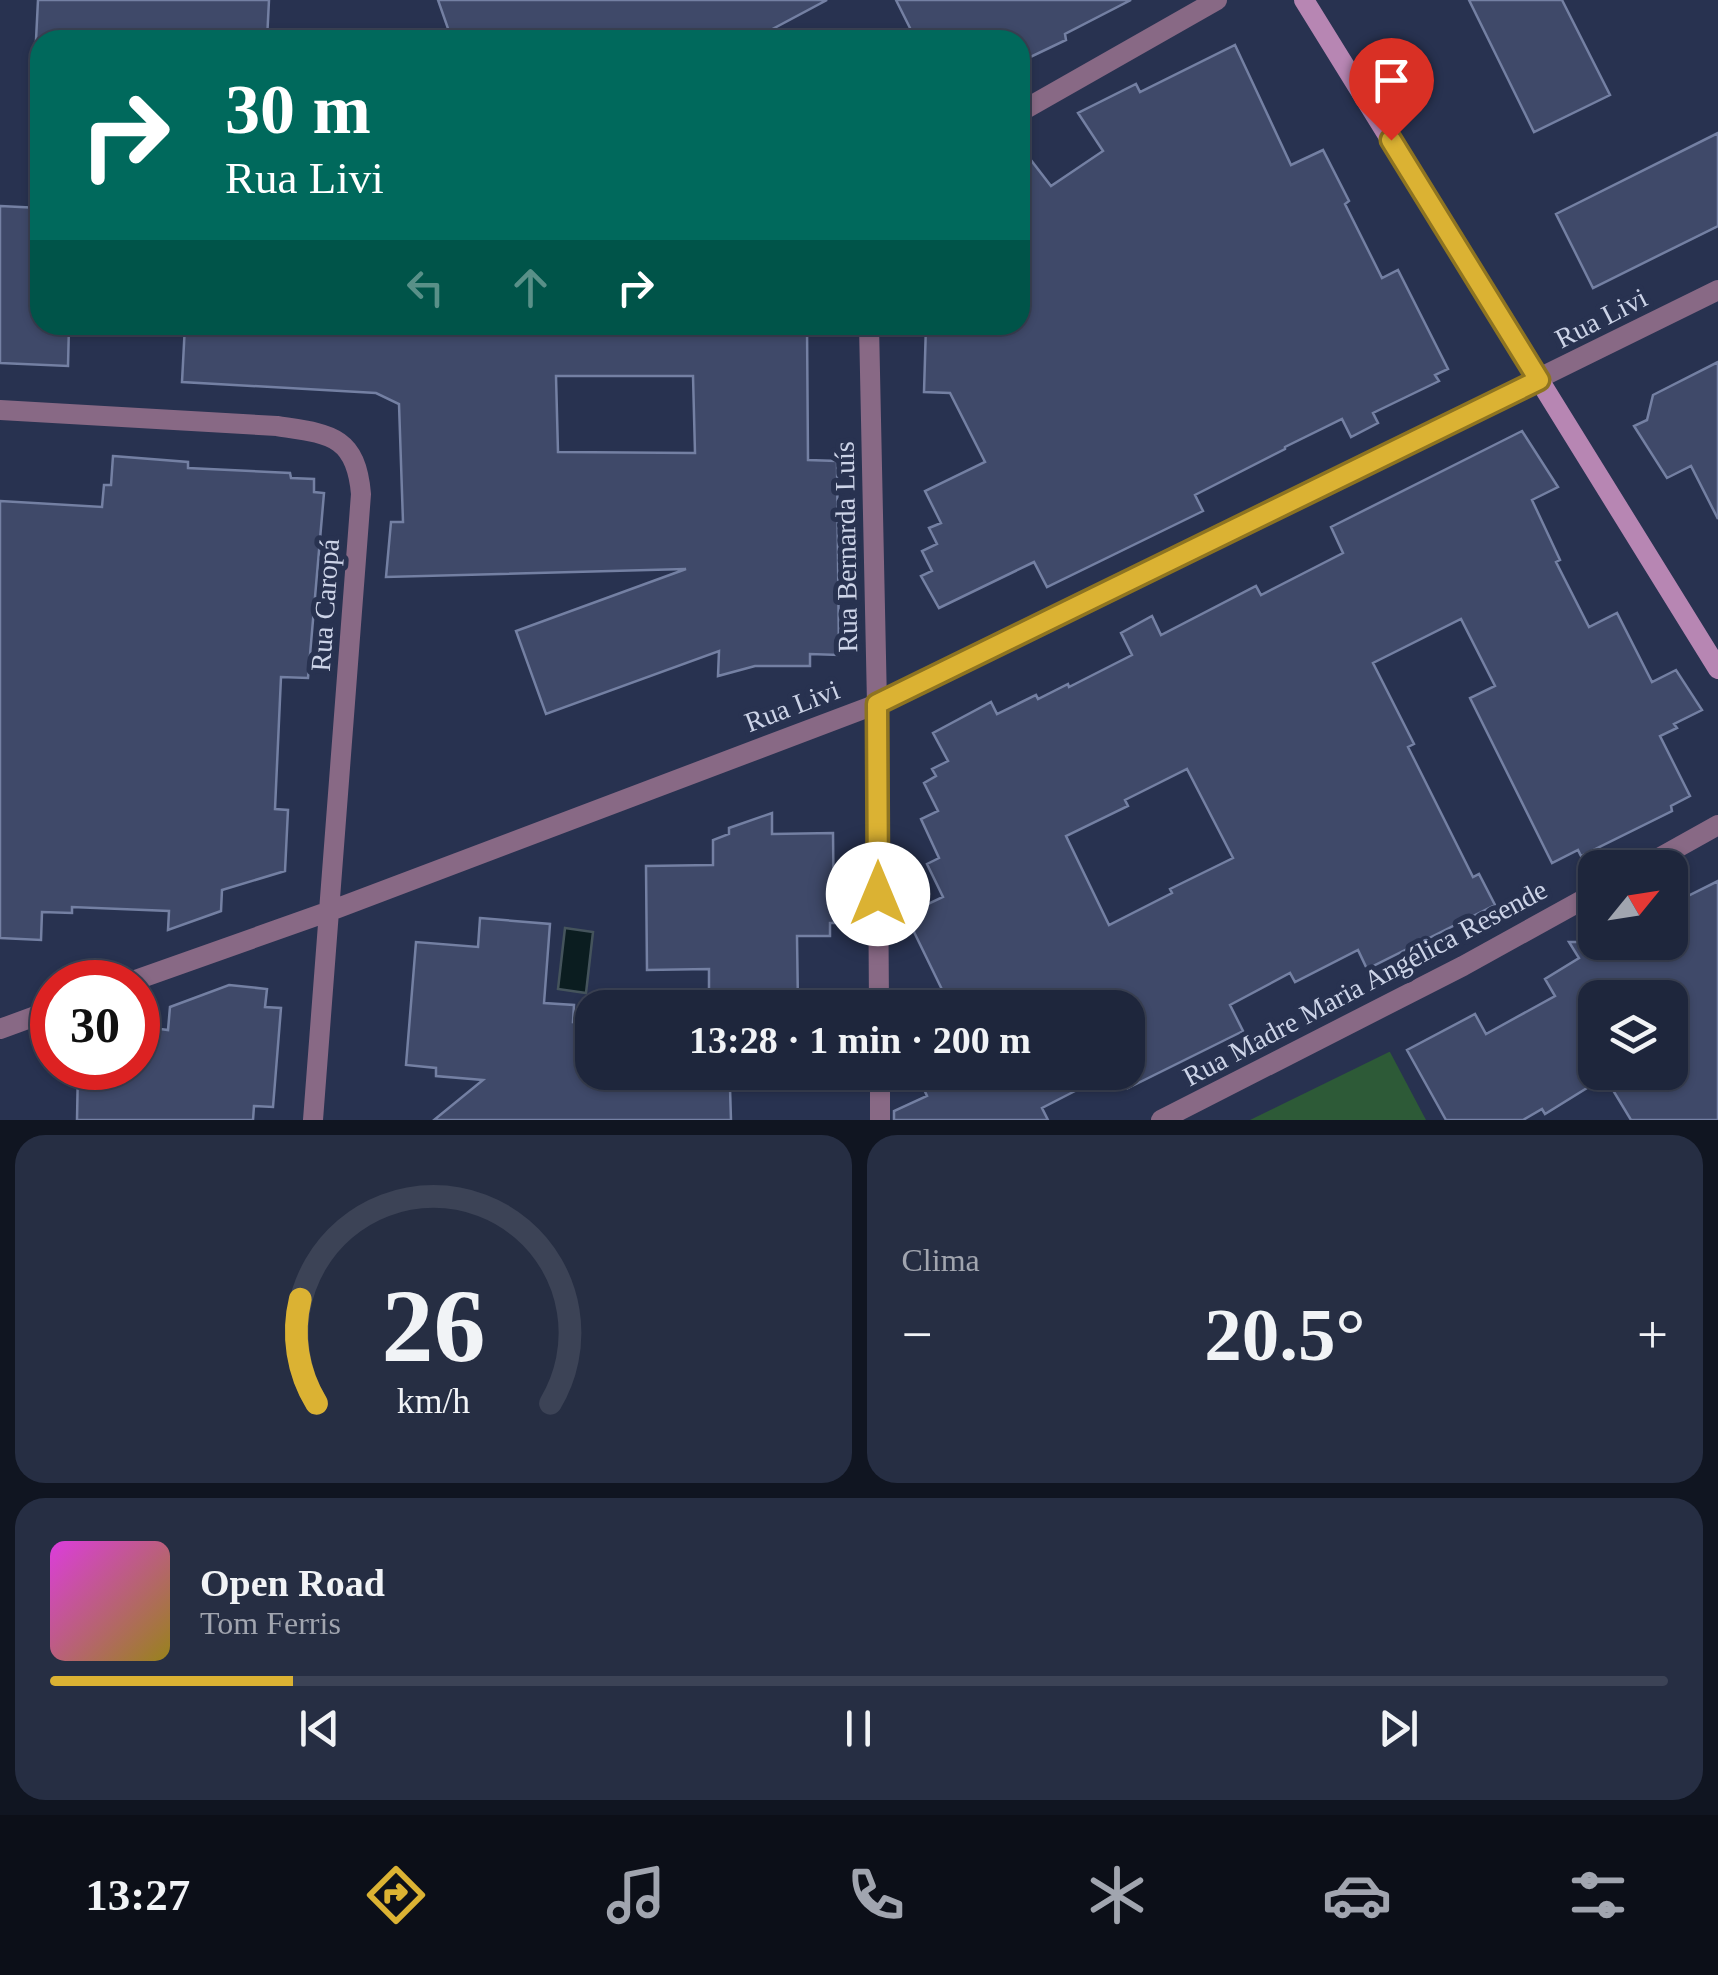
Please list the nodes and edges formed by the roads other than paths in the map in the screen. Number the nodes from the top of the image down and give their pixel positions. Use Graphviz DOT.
graph roads {
  1 [pos="1217,0"];
  2 [pos="1304,0"];
  3 [pos="1030,106"];
  4 [pos="1718,290"];
  5 [pos="869,335"];
  6 [pos="1539,380"];
  7 [pos="0,410"];
  8 [pos="1718,669"];
  9 [pos="877,704"];
  10 [pos="1718,824"];
  11 [pos="1672,850"];
  12 [pos="1578,902"];
  13 [pos="330,911"];
  14 [pos="160,971"];
  15 [pos="879,990"];
  16 [pos="30,1018"];
  17 [pos="0,1029"];
  18 [pos="880,1090"];
  19 [pos="312,1120"];
  20 [pos="880,1120"];
  21 [pos="1160,1120"];
  1 -- 3 [label="street"];
  2 -- 6 [label="street"];
  4 -- 6 [label="street, Rua Livi"];
  5 -- 9 [label="street, Rua Bernarda Luís"];
  6 -- 8 [label="street"];
  6 -- 9 [label="street, Rua Livi"];
  7 -- 13 [label="street, Rua Caropá"];
  9 -- 13 [label="street, Rua Livi"];
  9 -- 15 [label="street, Rua Bernarda Luís"];
  10 -- 11 [label="street"];
  12 -- 21 [label="street, Rua Madre Maria Angélica Resende"];
  13 -- 14 [label="street, Rua Livi"];
  13 -- 19 [label="street, Rua Caropá"];
  16 -- 17 [label="street"];
  18 -- 20 [label="street"];
}
